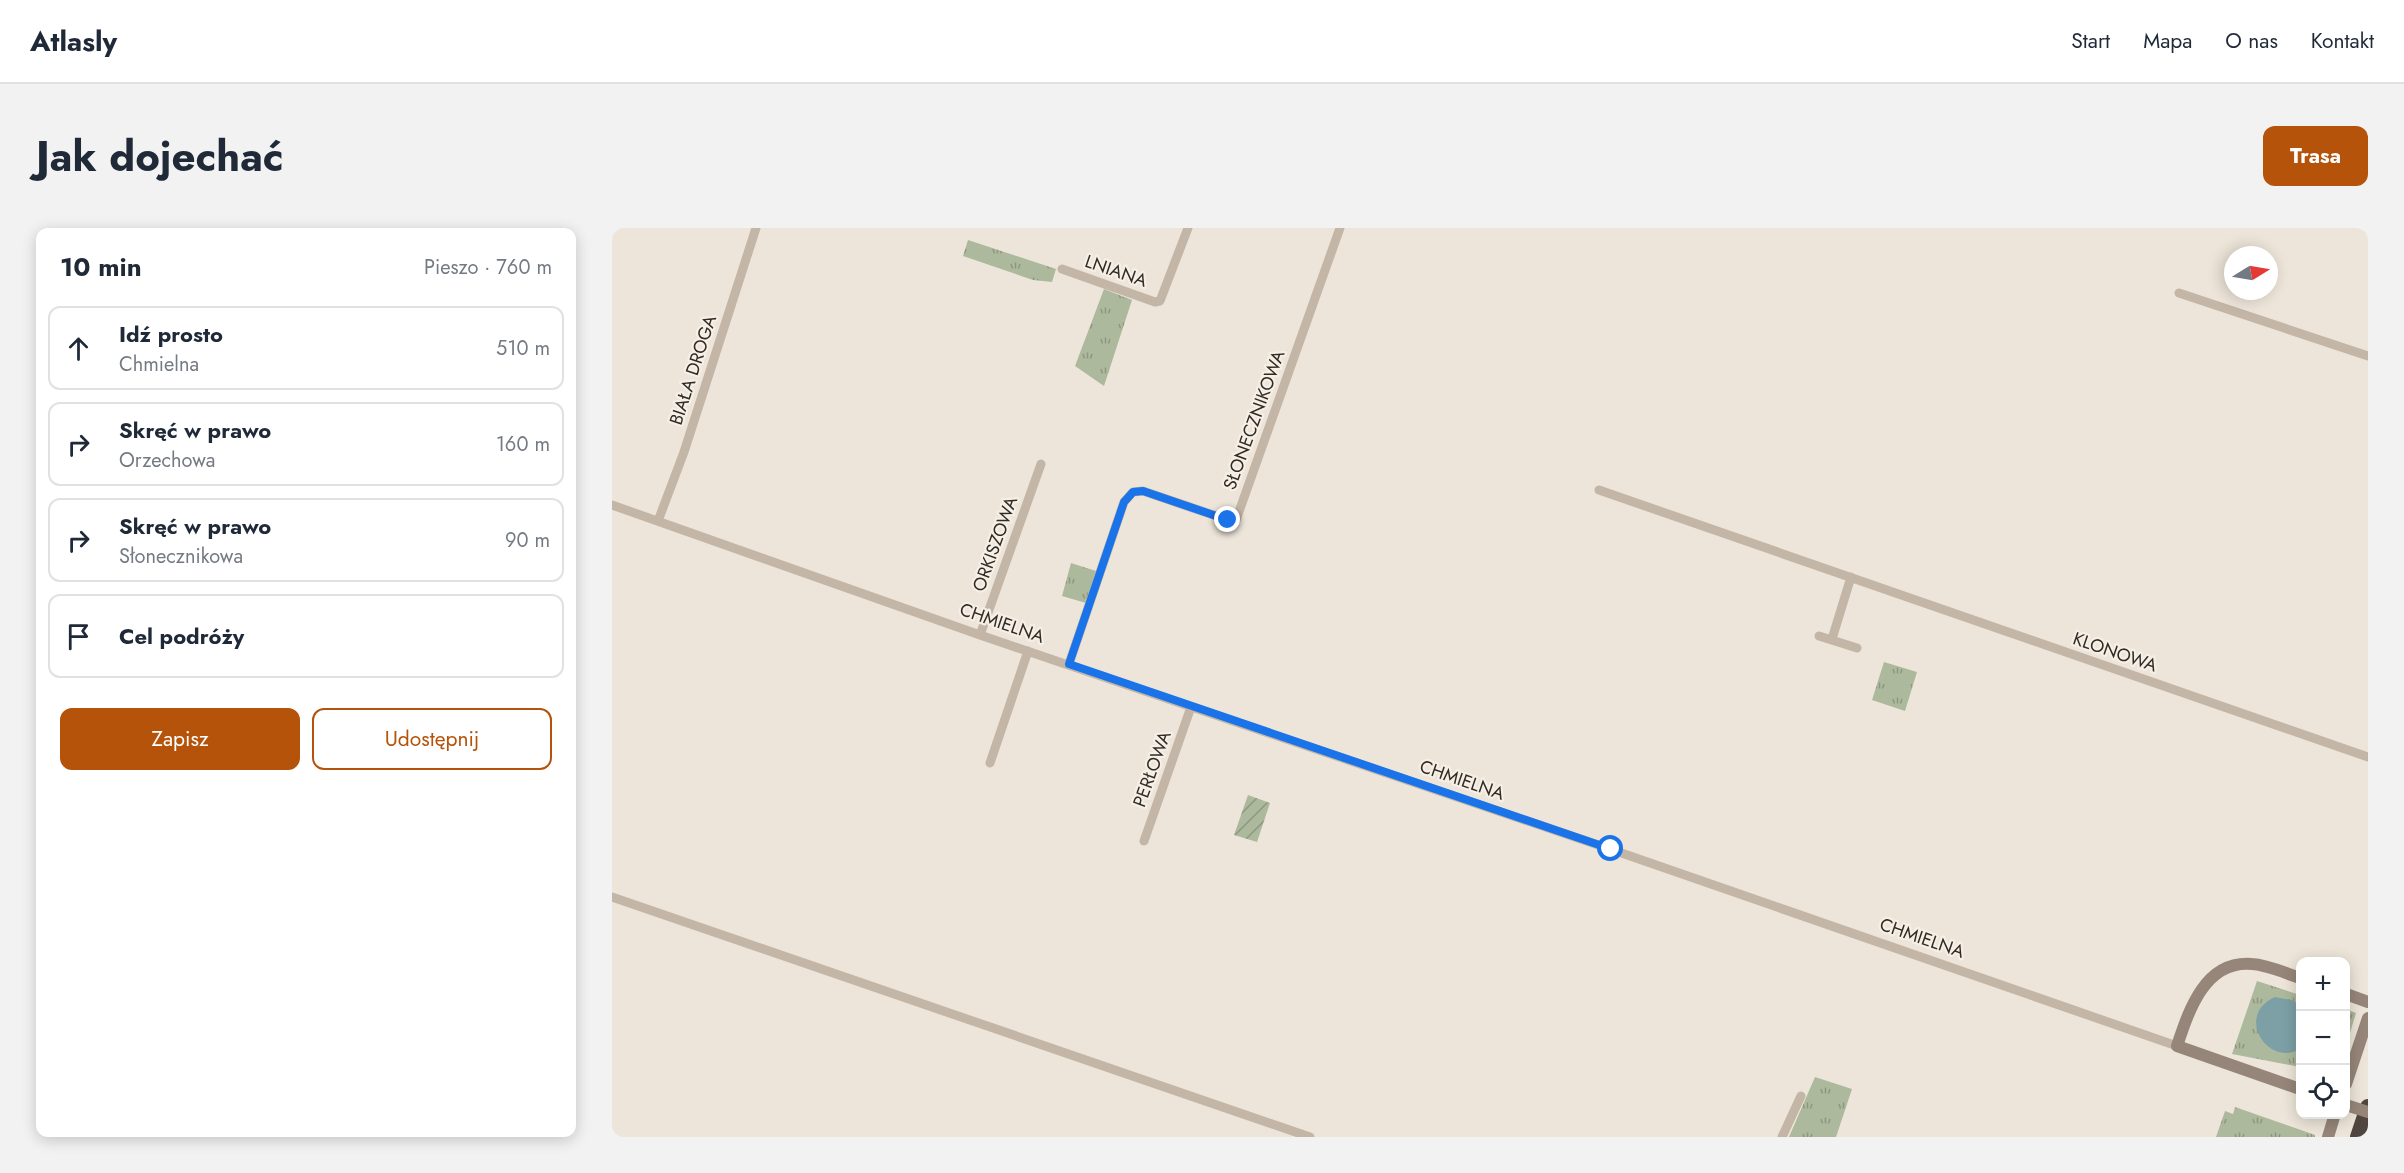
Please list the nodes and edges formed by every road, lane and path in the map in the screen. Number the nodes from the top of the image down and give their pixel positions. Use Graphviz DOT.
graph roads {
  1 [pos="756,228"];
  2 [pos="1188,228"];
  3 [pos="1340,228"];
  4 [pos="1062,269"];
  5 [pos="2179,293"];
  6 [pos="2368,356"];
  7 [pos="1041,464"];
  8 [pos="1599,490"];
  9 [pos="612,505"];
  10 [pos="658,521"];
  11 [pos="1851,577"];
  12 [pos="980,635"];
  13 [pos="1819,636"];
  14 [pos="1832,639"];
  15 [pos="1857,648"];
  16 [pos="1028,651"];
  17 [pos="1069,664"];
  18 [pos="1191,707"];
  19 [pos="2368,758"];
  20 [pos="990,763"];
  21 [pos="1144,841"];
  22 [pos="612,897"];
  23 [pos="2296,976"];
  24 [pos="2350,995"];
  25 [pos="2368,1002"];
  26 [pos="2368,1018"];
  27 [pos="2177,1046"];
  28 [pos="2350,1072"];
  29 [pos="2296,1087"];
  30 [pos="1801,1096"];
  31 [pos="2350,1106"];
  32 [pos="2368,1107"];
  33 [pos="2368,1112"];
  34 [pos="2333,1119"];
  35 [pos="1310,1137"];
  36 [pos="1782,1137"];
  37 [pos="2328,1137"];
  38 [pos="2358,1137"];
  1 -- 10 [label="street, BIAŁA DROGA"];
  2 -- 4 [label="street, LNIANA"];
  3 -- 17 [label="street, SŁONECZNIKOWA"];
  5 -- 6 [label="street"];
  7 -- 12 [label="street, ORKISZOWA"];
  8 -- 11 [label="street, KLONOWA"];
  9 -- 10 [label="street, CHMIELNA"];
  10 -- 12 [label="street, CHMIELNA"];
  11 -- 14 [label="street"];
  11 -- 19 [label="street, KLONOWA"];
  12 -- 16 [label="street, CHMIELNA"];
  13 -- 14 [label="street"];
  14 -- 15 [label="street"];
  16 -- 17 [label="street, CHMIELNA"];
  16 -- 20 [label="street"];
  17 -- 18 [label="street, CHMIELNA"];
  18 -- 21 [label="street, PERŁOWA"];
  18 -- 27 [label="street, CHMIELNA"];
  22 -- 35 [label="street"];
  23 -- 27 [label="street"];
  24 -- 25 [label="street"];
  26 -- 28 [label="street"];
  27 -- 29 [label="street, CHMIELNA"];
  30 -- 36 [label="street"];
  31 -- 33 [label="street, bridge"];
  32 -- 38 [label="highway"];
  34 -- 37 [label="street"];
}
